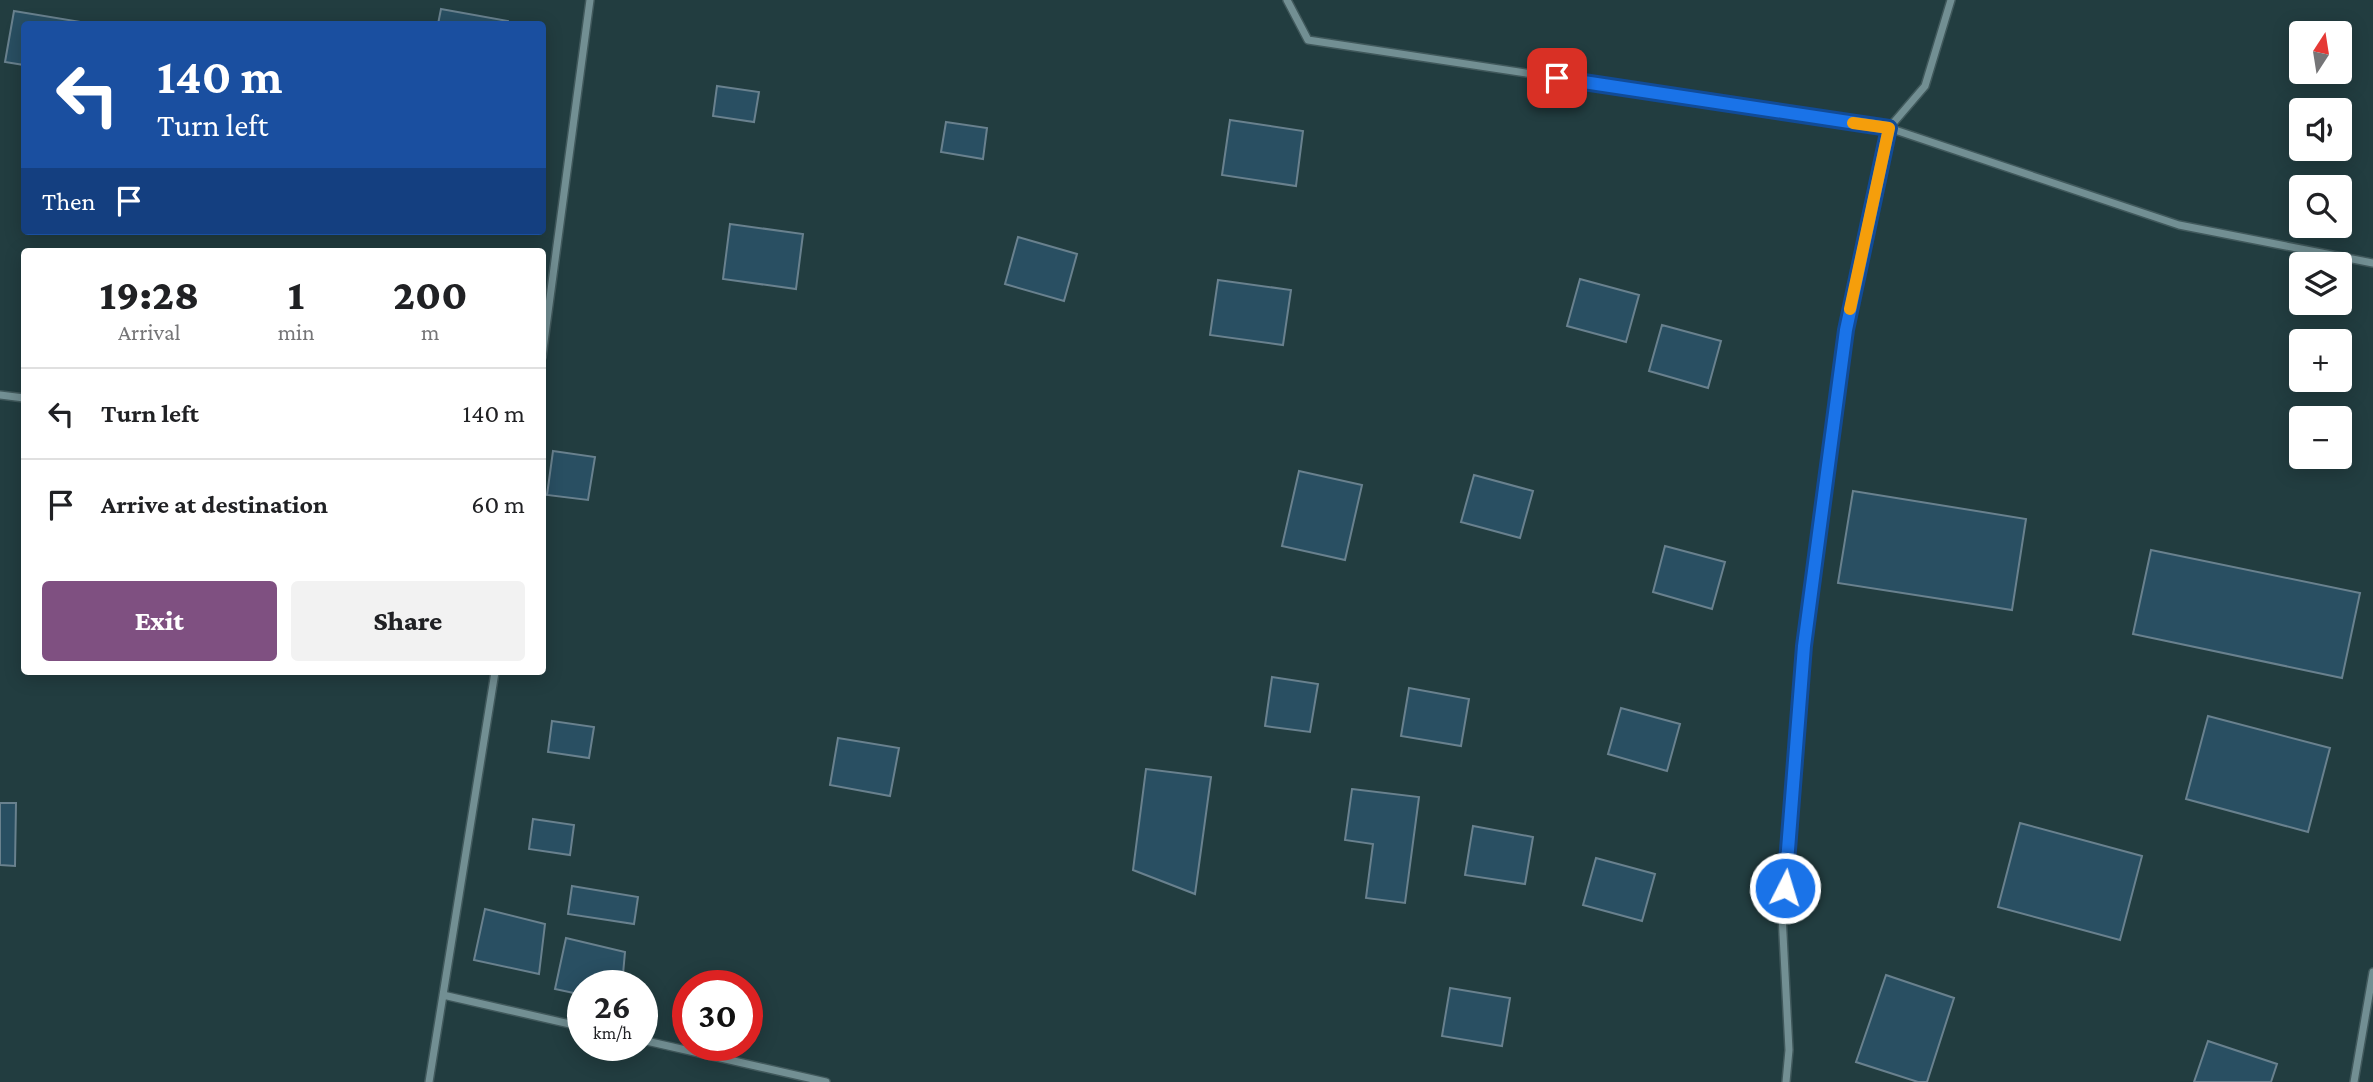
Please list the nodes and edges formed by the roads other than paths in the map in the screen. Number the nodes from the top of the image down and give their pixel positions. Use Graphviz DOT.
graph roads {
  1 [pos="590,0"];
  2 [pos="1287,0"];
  3 [pos="1951,0"];
  4 [pos="1889,128"];
  5 [pos="2373,263"];
  6 [pos="546,327"];
  7 [pos="0,395"];
  8 [pos="21,398"];
  9 [pos="495,675"];
  10 [pos="2373,972"];
  11 [pos="443,995"];
  12 [pos="567,1023"];
  13 [pos="658,1044"];
  14 [pos="429,1082"];
  15 [pos="826,1082"];
  16 [pos="1786,1082"];
  17 [pos="2354,1082"];
  1 -- 6 [label="street"];
  2 -- 4 [label="street"];
  3 -- 4 [label="street"];
  4 -- 5 [label="street"];
  4 -- 16 [label="street"];
  7 -- 8 [label="street"];
  9 -- 11 [label="street"];
  10 -- 17 [label="street"];
  11 -- 12 [label="street"];
  11 -- 14 [label="street"];
  13 -- 15 [label="street"];
}
